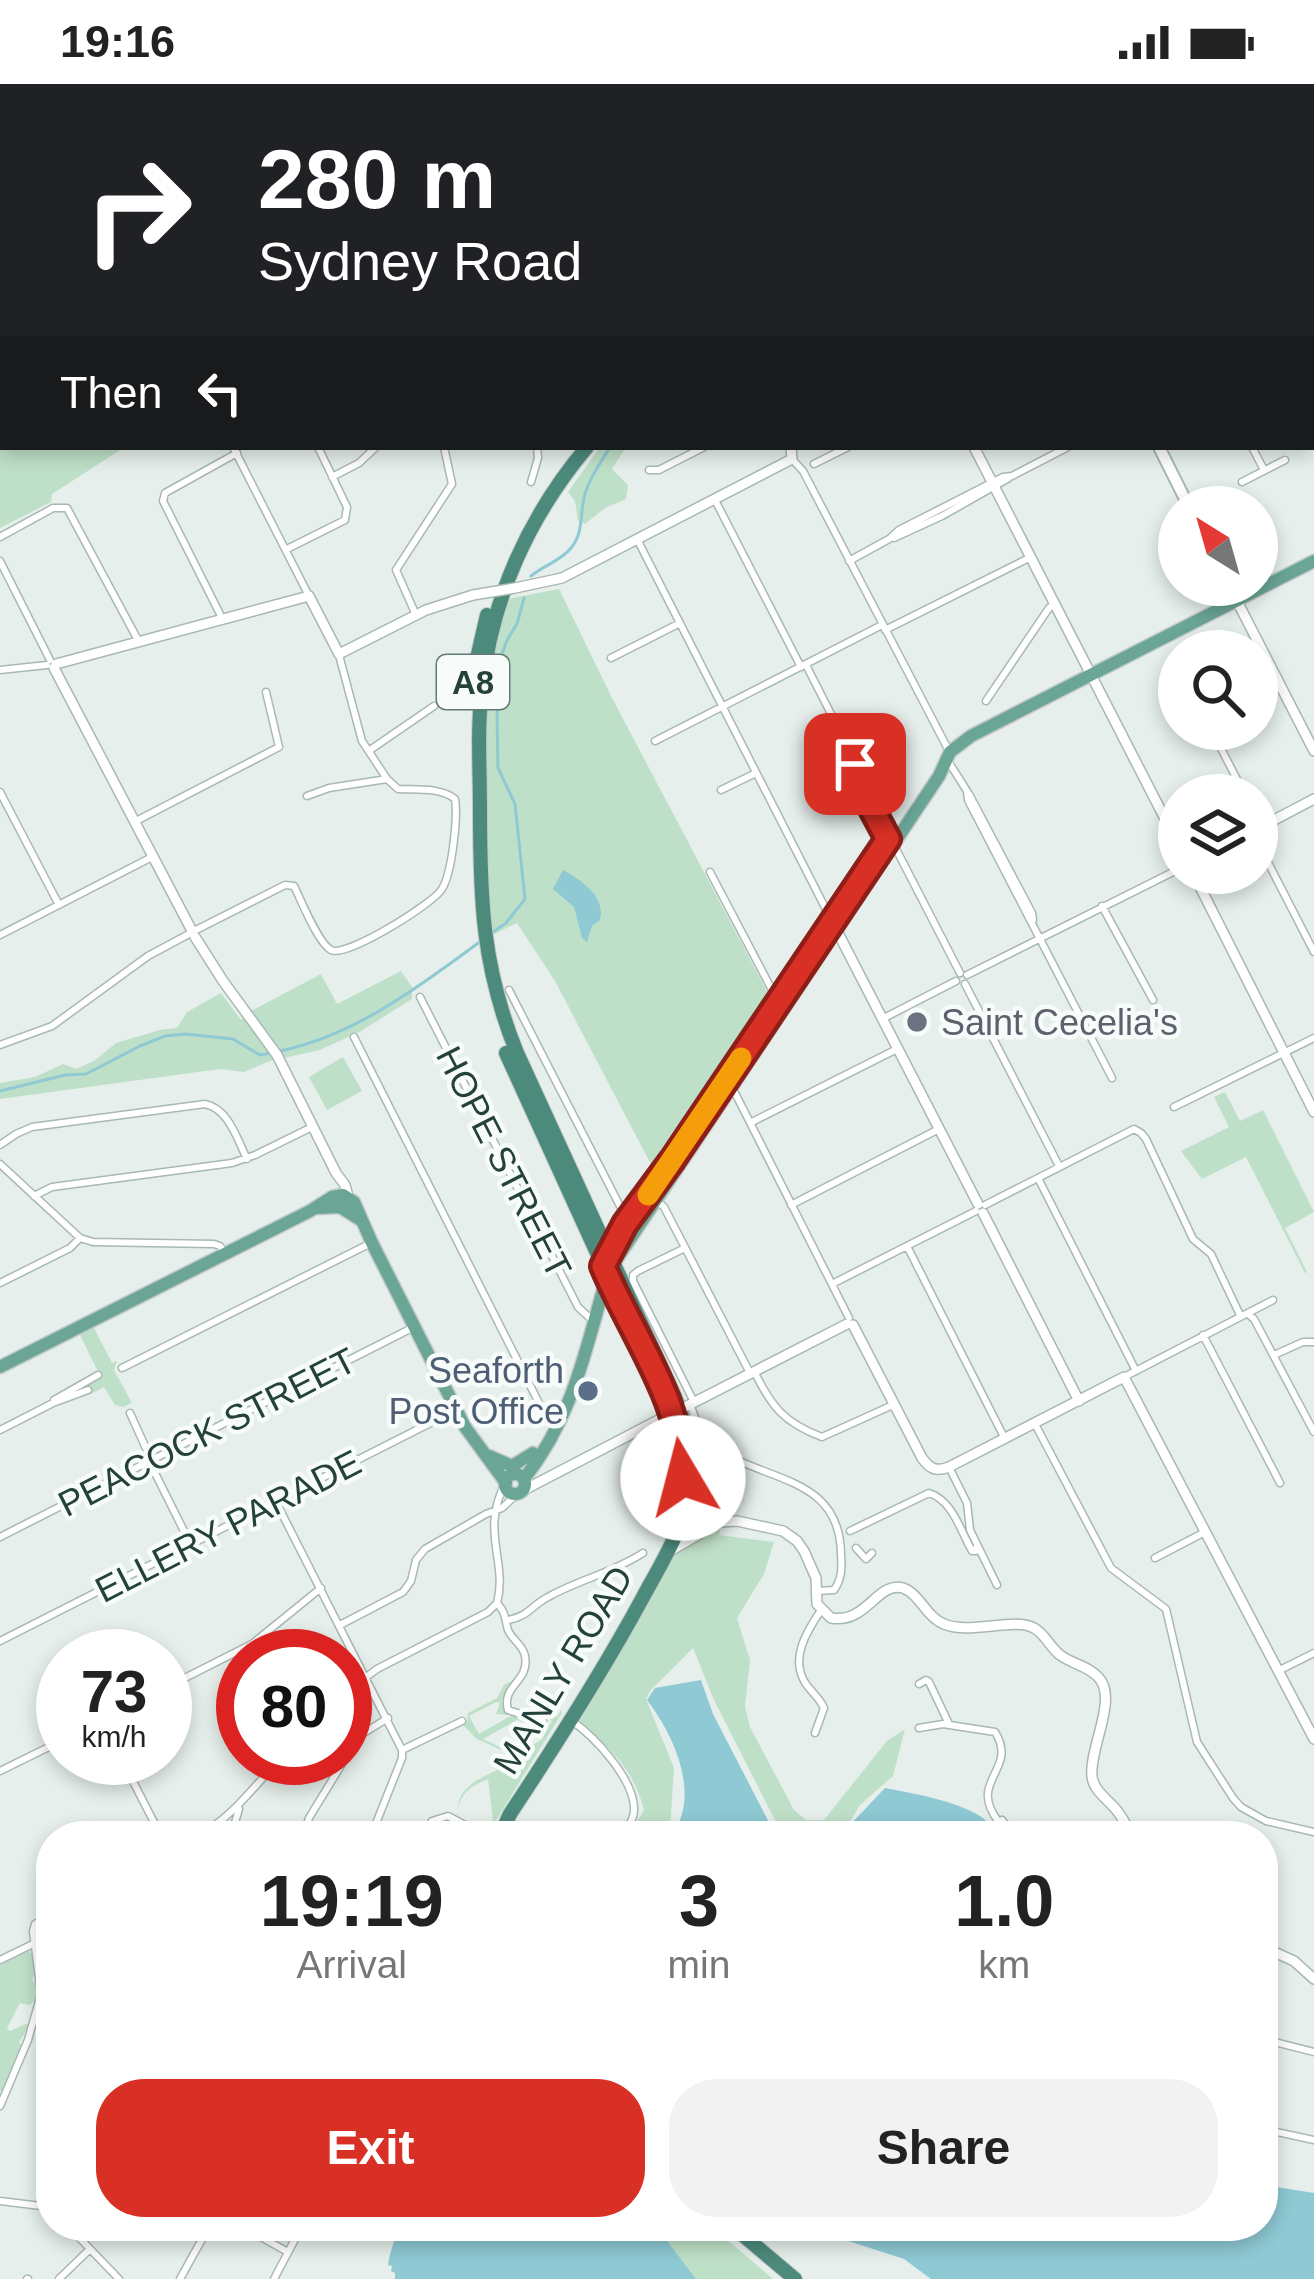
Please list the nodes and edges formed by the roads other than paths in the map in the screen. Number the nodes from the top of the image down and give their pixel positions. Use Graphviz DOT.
graph roads {
  1 [pos="235,450"];
  2 [pos="318,450"];
  3 [pos="373,450"];
  4 [pos="445,450"];
  5 [pos="537,450"];
  6 [pos="573,450"];
  7 [pos="584,450"];
  8 [pos="698,450"];
  9 [pos="842,450"];
  10 [pos="976,450"];
  11 [pos="1062,450"];
  12 [pos="1160,450"];
  13 [pos="1254,450"];
  14 [pos="792,453"];
  15 [pos="1286,460"];
  16 [pos="814,464"];
  17 [pos="649,470"];
  18 [pos="1264,470"];
  19 [pos="332,477"];
  20 [pos="531,482"];
  21 [pos="1242,482"];
  22 [pos="994,485"];
  23 [pos="1178,486"];
  24 [pos="715,500"];
  25 [pos="0,537"];
  26 [pos="638,541"];
  27 [pos="287,549"];
  28 [pos="1031,557"];
  29 [pos="0,561"];
  30 [pos="849,561"];
  31 [pos="1314,561"];
  32 [pos="1278,576"];
  33 [pos="309,596"];
  34 [pos="1055,604"];
  35 [pos="1214,606"];
  36 [pos="1240,606"];
  37 [pos="416,615"];
  38 [pos="223,620"];
  39 [pos="680,623"];
  40 [pos="884,627"];
  41 [pos="139,642"];
  42 [pos="339,654"];
  43 [pos="611,658"];
  44 [pos="52,664"];
  45 [pos="803,666"];
  46 [pos="0,670"];
  47 [pos="1091,675"];
  48 [pos="266,692"];
  49 [pos="986,701"];
  50 [pos="434,706"];
  51 [pos="723,707"];
  52 [pos="655,741"];
  53 [pos="370,750"];
  54 [pos="1314,751"];
  55 [pos="946,758"];
  56 [pos="757,772"];
  57 [pos="387,779"];
  58 [pos="721,790"];
  59 [pos="0,792"];
  60 [pos="307,796"];
  61 [pos="1314,799"];
  62 [pos="1158,805"];
  63 [pos="1278,815"];
  64 [pos="134,822"];
  65 [pos="891,841"];
  66 [pos="152,856"];
  67 [pos="710,872"];
  68 [pos="1158,879"];
  69 [pos="1278,882"];
  70 [pos="1204,894"];
  71 [pos="59,904"];
  72 [pos="1102,906"];
  73 [pos="834,925"];
  74 [pos="193,932"];
  75 [pos="0,935"];
  76 [pos="1041,938"];
  77 [pos="480,942"];
  78 [pos="1314,952"];
  79 [pos="962,978"];
  80 [pos="509,990"];
  81 [pos="420,997"];
  82 [pos="1153,1000"];
  83 [pos="780,1006"];
  84 [pos="884,1018"];
  85 [pos="354,1036"];
  86 [pos="1314,1038"];
  87 [pos="0,1045"];
  88 [pos="898,1048"];
  89 [pos="1284,1053"];
  90 [pos="1112,1078"];
  91 [pos="728,1084"];
  92 [pos="1174,1107"];
  93 [pos="1314,1112"];
  94 [pos="751,1122"];
  95 [pos="313,1127"];
  96 [pos="939,1129"];
  97 [pos="0,1145"];
  98 [pos="247,1159"];
  99 [pos="0,1164"];
  100 [pos="1059,1166"];
  101 [pos="12,1176"];
  102 [pos="1038,1178"];
  103 [pos="0,1186"];
  104 [pos="34,1196"];
  105 [pos="342,1199"];
  106 [pos="655,1199"];
  107 [pos="791,1204"];
  108 [pos="980,1208"];
  109 [pos="591,1213"];
  110 [pos="630,1223"];
  111 [pos="80,1238"];
  112 [pos="371,1243"];
  113 [pos="907,1246"];
  114 [pos="685,1248"];
  115 [pos="225,1253"];
  116 [pos="608,1265"];
  117 [pos="0,1283"];
  118 [pos="832,1284"];
  119 [pos="1273,1300"];
  120 [pos="1242,1314"];
  121 [pos="629,1323"];
  122 [pos="850,1323"];
  123 [pos="590,1325"];
  124 [pos="414,1327"];
  125 [pos="1203,1335"];
  126 [pos="1314,1342"];
  127 [pos="1274,1355"];
  128 [pos="0,1367"];
  129 [pos="122,1368"];
  130 [pos="1136,1370"];
  131 [pos="752,1372"];
  132 [pos="98,1375"];
  133 [pos="1124,1377"];
  134 [pos="88,1390"];
  135 [pos="1079,1401"];
  136 [pos="52,1403"];
  137 [pos="690,1404"];
  138 [pos="895,1404"];
  139 [pos="456,1410"];
  140 [pos="130,1412"];
  141 [pos="556,1423"];
  142 [pos="1036,1424"];
  143 [pos="0,1430"];
  144 [pos="1314,1432"];
  145 [pos="1005,1439"];
  146 [pos="533,1453"];
  147 [pos="487,1455"];
  148 [pos="150,1461"];
  149 [pos="949,1468"];
  150 [pos="522,1480"];
  151 [pos="1280,1483"];
  152 [pos="276,1502"];
  153 [pos="496,1510"];
  154 [pos="850,1531"];
  155 [pos="1205,1532"];
  156 [pos="0,1537"];
  157 [pos="683,1537"];
  158 [pos="191,1545"];
  159 [pos="976,1545"];
  160 [pos="856,1548"];
  161 [pos="643,1553"];
  162 [pos="872,1553"];
  163 [pos="1155,1558"];
  164 [pos="997,1585"];
  165 [pos="321,1588"];
  166 [pos="816,1591"];
  167 [pos="496,1603"];
  168 [pos="821,1610"];
  169 [pos="508,1620"];
  170 [pos="340,1625"];
  171 [pos="342,1629"];
  172 [pos="0,1641"];
  173 [pos="1314,1652"];
  174 [pos="1278,1671"];
  175 [pos="372,1673"];
  176 [pos="192,1674"];
  177 [pos="919,1684"];
  178 [pos="372,1687"];
  179 [pos="388,1718"];
  180 [pos="569,1719"];
  181 [pos="462,1720"];
  182 [pos="543,1720"];
  183 [pos="950,1724"];
  184 [pos="920,1728"];
  185 [pos="815,1733"];
  186 [pos="1314,1739"];
  187 [pos="402,1750"];
  188 [pos="36,1753"];
  189 [pos="0,1771"];
  190 [pos="135,1785"];
  191 [pos="258,1785"];
  192 [pos="240,1806"];
  193 [pos="153,1821"];
  194 [pos="218,1821"];
  195 [pos="236,1821"];
  196 [pos="308,1821"];
  197 [pos="377,1821"];
  198 [pos="432,1821"];
  199 [pos="460,1821"];
  200 [pos="502,1821"];
  201 [pos="631,1821"];
  202 [pos="1000,1821"];
  203 [pos="1124,1821"];
  204 [pos="1266,1821"];
  205 [pos="1278,1824"];
  206 [pos="1314,1832"];
  207 [pos="36,1923"];
  208 [pos="33,1944"];
  209 [pos="1278,1954"];
  210 [pos="0,1960"];
  211 [pos="36,1963"];
  212 [pos="1314,1979"];
  213 [pos="36,2012"];
  214 [pos="1278,2043"];
  215 [pos="1314,2052"];
  216 [pos="0,2106"];
  217 [pos="1278,2132"];
  218 [pos="1314,2140"];
  219 [pos="0,2201"];
  220 [pos="36,2205"];
  221 [pos="82,2241"];
  222 [pos="201,2241"];
  223 [pos="268,2241"];
  224 [pos="294,2241"];
  225 [pos="737,2241"];
  226 [pos="750,2241"];
  227 [pos="90,2249"];
  228 [pos="288,2252"];
  229 [pos="59,2279"];
  230 [pos="119,2279"];
  231 [pos="180,2279"];
  232 [pos="274,2279"];
  233 [pos="779,2279"];
  234 [pos="795,2279"];
  1 -- 27 [label="street"];
  1 -- 38 [label="street"];
  2 -- 19 [label="street"];
  3 -- 19 [label="street"];
  4 -- 37 [label="street"];
  5 -- 20 [label="street"];
  6 -- 77 [label="highway, A8"];
  7 -- 77 [label="highway, A8"];
  8 -- 17 [label="street"];
  9 -- 16 [label="street"];
  10 -- 22 [label="street"];
  11 -- 22 [label="street"];
  12 -- 23 [label="main road"];
  13 -- 18 [label="street"];
  14 -- 24 [label="street"];
  14 -- 30 [label="street"];
  15 -- 18 [label="street"];
  18 -- 21 [label="street"];
  19 -- 27 [label="street"];
  22 -- 28 [label="street"];
  22 -- 30 [label="street"];
  24 -- 26 [label="street"];
  24 -- 45 [label="street"];
  25 -- 41 [label="street"];
  26 -- 37 [label="street, bridge"];
  26 -- 39 [label="street"];
  27 -- 33 [label="street"];
  28 -- 34 [label="street"];
  28 -- 40 [label="street"];
  29 -- 44 [label="street"];
  30 -- 40 [label="street"];
  31 -- 32 [label="main road"];
  33 -- 38 [label="street"];
  33 -- 42 [label="street"];
  34 -- 47 [label="street"];
  34 -- 49 [label="street"];
  35 -- 47 [label="main road"];
  36 -- 54 [label="street"];
  37 -- 42 [label="street"];
  38 -- 41 [label="street"];
  39 -- 43 [label="street"];
  39 -- 51 [label="street"];
  40 -- 45 [label="street"];
  40 -- 55 [label="street"];
  41 -- 44 [label="street"];
  42 -- 53 [label="street"];
  44 -- 46 [label="street"];
  44 -- 64 [label="street"];
  45 -- 51 [label="street"];
  45 -- 65 [label="street"];
  47 -- 55 [label="main road"];
  47 -- 62 [label="street"];
  48 -- 64 [label="street"];
  50 -- 53 [label="street"];
  51 -- 52 [label="street"];
  51 -- 56 [label="street"];
  53 -- 57 [label="street"];
  55 -- 65 [label="main road"];
  55 -- 76 [label="street"];
  56 -- 58 [label="street"];
  56 -- 73 [label="street"];
  57 -- 60 [label="street"];
  57 -- 74 [label="street"];
  59 -- 71 [label="street"];
  61 -- 63 [label="street"];
  64 -- 66 [label="street"];
  65 -- 73 [label="main road"];
  65 -- 79 [label="street"];
  66 -- 71 [label="street"];
  66 -- 74 [label="street"];
  67 -- 83 [label="street"];
  68 -- 72 [label="street"];
  69 -- 78 [label="street"];
  70 -- 89 [label="street"];
  71 -- 75 [label="street"];
  72 -- 76 [label="street"];
  72 -- 82 [label="street"];
  73 -- 83 [label="main road"];
  73 -- 84 [label="street"];
  74 -- 87 [label="street"];
  74 -- 95 [label="street"];
  76 -- 79 [label="street"];
  76 -- 90 [label="street"];
  77 -- 109 [label="highway, A8"];
  77 -- 116 [label="highway, A8"];
  79 -- 84 [label="street"];
  79 -- 100 [label="street"];
  80 -- 110 [label="street"];
  81 -- 123 [label="street, HOPE STREET"];
  83 -- 91 [label="main road"];
  84 -- 88 [label="street"];
  85 -- 141 [label="street"];
  86 -- 89 [label="street"];
  88 -- 94 [label="street"];
  88 -- 96 [label="street"];
  89 -- 92 [label="street"];
  89 -- 93 [label="street"];
  91 -- 94 [label="street"];
  91 -- 106 [label="main road"];
  91 -- 110 [label="main road"];
  94 -- 107 [label="street"];
  95 -- 98 [label="street"];
  95 -- 105 [label="street"];
  96 -- 107 [label="street"];
  96 -- 108 [label="street"];
  97 -- 98 [label="street"];
  98 -- 104 [label="street"];
  99 -- 101 [label="street"];
  100 -- 102 [label="street"];
  100 -- 120 [label="street"];
  101 -- 103 [label="street"];
  101 -- 104 [label="street"];
  102 -- 108 [label="street"];
  102 -- 130 [label="street"];
  104 -- 111 [label="street"];
  105 -- 112 [label="main road"];
  105 -- 115 [label="main road"];
  106 -- 110 [label="main road"];
  106 -- 114 [label="street"];
  107 -- 118 [label="street"];
  108 -- 113 [label="street"];
  108 -- 135 [label="street"];
  109 -- 110 [label="main road"];
  109 -- 116 [label="highway, A8"];
  110 -- 116 [label="main road"];
  111 -- 115 [label="street"];
  111 -- 117 [label="street"];
  112 -- 124 [label="main road"];
  112 -- 129 [label="street"];
  113 -- 118 [label="street"];
  113 -- 145 [label="street"];
  114 -- 131 [label="street"];
  114 -- 137 [label="street"];
  115 -- 128 [label="main road"];
  116 -- 121 [label="highway, MANLY ROAD / A8"];
  116 -- 123 [label="main road"];
  116 -- 157 [label="highway, MANLY ROAD / A8"];
  118 -- 122 [label="street"];
  119 -- 120 [label="street"];
  120 -- 125 [label="street"];
  120 -- 127 [label="street"];
  121 -- 123 [label="main road"];
  121 -- 180 [label="highway, MANLY ROAD / A8"];
  122 -- 131 [label="street"];
  122 -- 138 [label="street"];
  123 -- 141 [label="main road"];
  124 -- 139 [label="main road"];
  124 -- 148 [label="street, PEACOCK STREET"];
  125 -- 130 [label="street"];
  125 -- 151 [label="street"];
  126 -- 127 [label="street"];
  127 -- 144 [label="street"];
  130 -- 133 [label="street"];
  131 -- 137 [label="street"];
  131 -- 138 [label="street"];
  132 -- 136 [label="street"];
  133 -- 135 [label="street"];
  133 -- 155 [label="street"];
  134 -- 136 [label="street"];
  135 -- 142 [label="street"];
  136 -- 143 [label="street"];
  137 -- 150 [label="street, bridge"];
  137 -- 166 [label="street"];
  138 -- 149 [label="street"];
  139 -- 147 [label="main road"];
  139 -- 152 [label="street, ELLERY PARADE"];
  140 -- 148 [label="street"];
  141 -- 146 [label="main road"];
  141 -- 150 [label="main road"];
  142 -- 145 [label="street"];
  142 -- 204 [label="street"];
  145 -- 149 [label="street"];
  146 -- 147 [label="main road"];
  146 -- 150 [label="main road"];
  147 -- 150 [label="main road"];
  148 -- 156 [label="street, PEACOCK STREET"];
  148 -- 158 [label="street"];
  149 -- 159 [label="street"];
  150 -- 153 [label="street"];
  150 -- 153 [label="street"];
  152 -- 158 [label="street, ELLERY PARADE"];
  152 -- 165 [label="street"];
  153 -- 167 [label="street"];
  153 -- 170 [label="street"];
  154 -- 159 [label="street"];
  155 -- 163 [label="street"];
  155 -- 174 [label="street"];
  157 -- 166 [label="street"];
  157 -- 180 [label="highway, MANLY ROAD / A8"];
  158 -- 172 [label="street, ELLERY PARADE"];
  159 -- 164 [label="street"];
  160 -- 162 [label="street"];
  161 -- 169 [label="street"];
  165 -- 170 [label="street"];
  165 -- 176 [label="street"];
  166 -- 168 [label="street"];
  167 -- 169 [label="street"];
  167 -- 175 [label="street"];
  168 -- 185 [label="street"];
  168 -- 203 [label="street"];
  169 -- 182 [label="street"];
  170 -- 171 [label="street"];
  173 -- 174 [label="street"];
  174 -- 186 [label="street"];
  177 -- 183 [label="street"];
  178 -- 179 [label="street"];
  179 -- 187 [label="street"];
  179 -- 196 [label="street"];
  180 -- 200 [label="highway, MANLY ROAD / A8"];
  180 -- 201 [label="street"];
  181 -- 187 [label="street"];
  183 -- 184 [label="street"];
  183 -- 202 [label="street"];
  187 -- 197 [label="street"];
  188 -- 189 [label="street"];
  190 -- 193 [label="street"];
  191 -- 192 [label="street"];
  192 -- 194 [label="street"];
  192 -- 195 [label="street"];
  198 -- 199 [label="street"];
  205 -- 206 [label="street"];
  207 -- 208 [label="street"];
  208 -- 210 [label="street"];
  208 -- 211 [label="street"];
  209 -- 212 [label="street"];
  213 -- 216 [label="street"];
  214 -- 215 [label="street"];
  217 -- 218 [label="street"];
  219 -- 220 [label="street"];
  221 -- 227 [label="street"];
  222 -- 231 [label="street"];
  223 -- 228 [label="street"];
  224 -- 228 [label="street"];
  225 -- 233 [label="highway"];
  226 -- 234 [label="highway"];
  227 -- 229 [label="street"];
  227 -- 230 [label="street"];
  228 -- 232 [label="street"];
}
